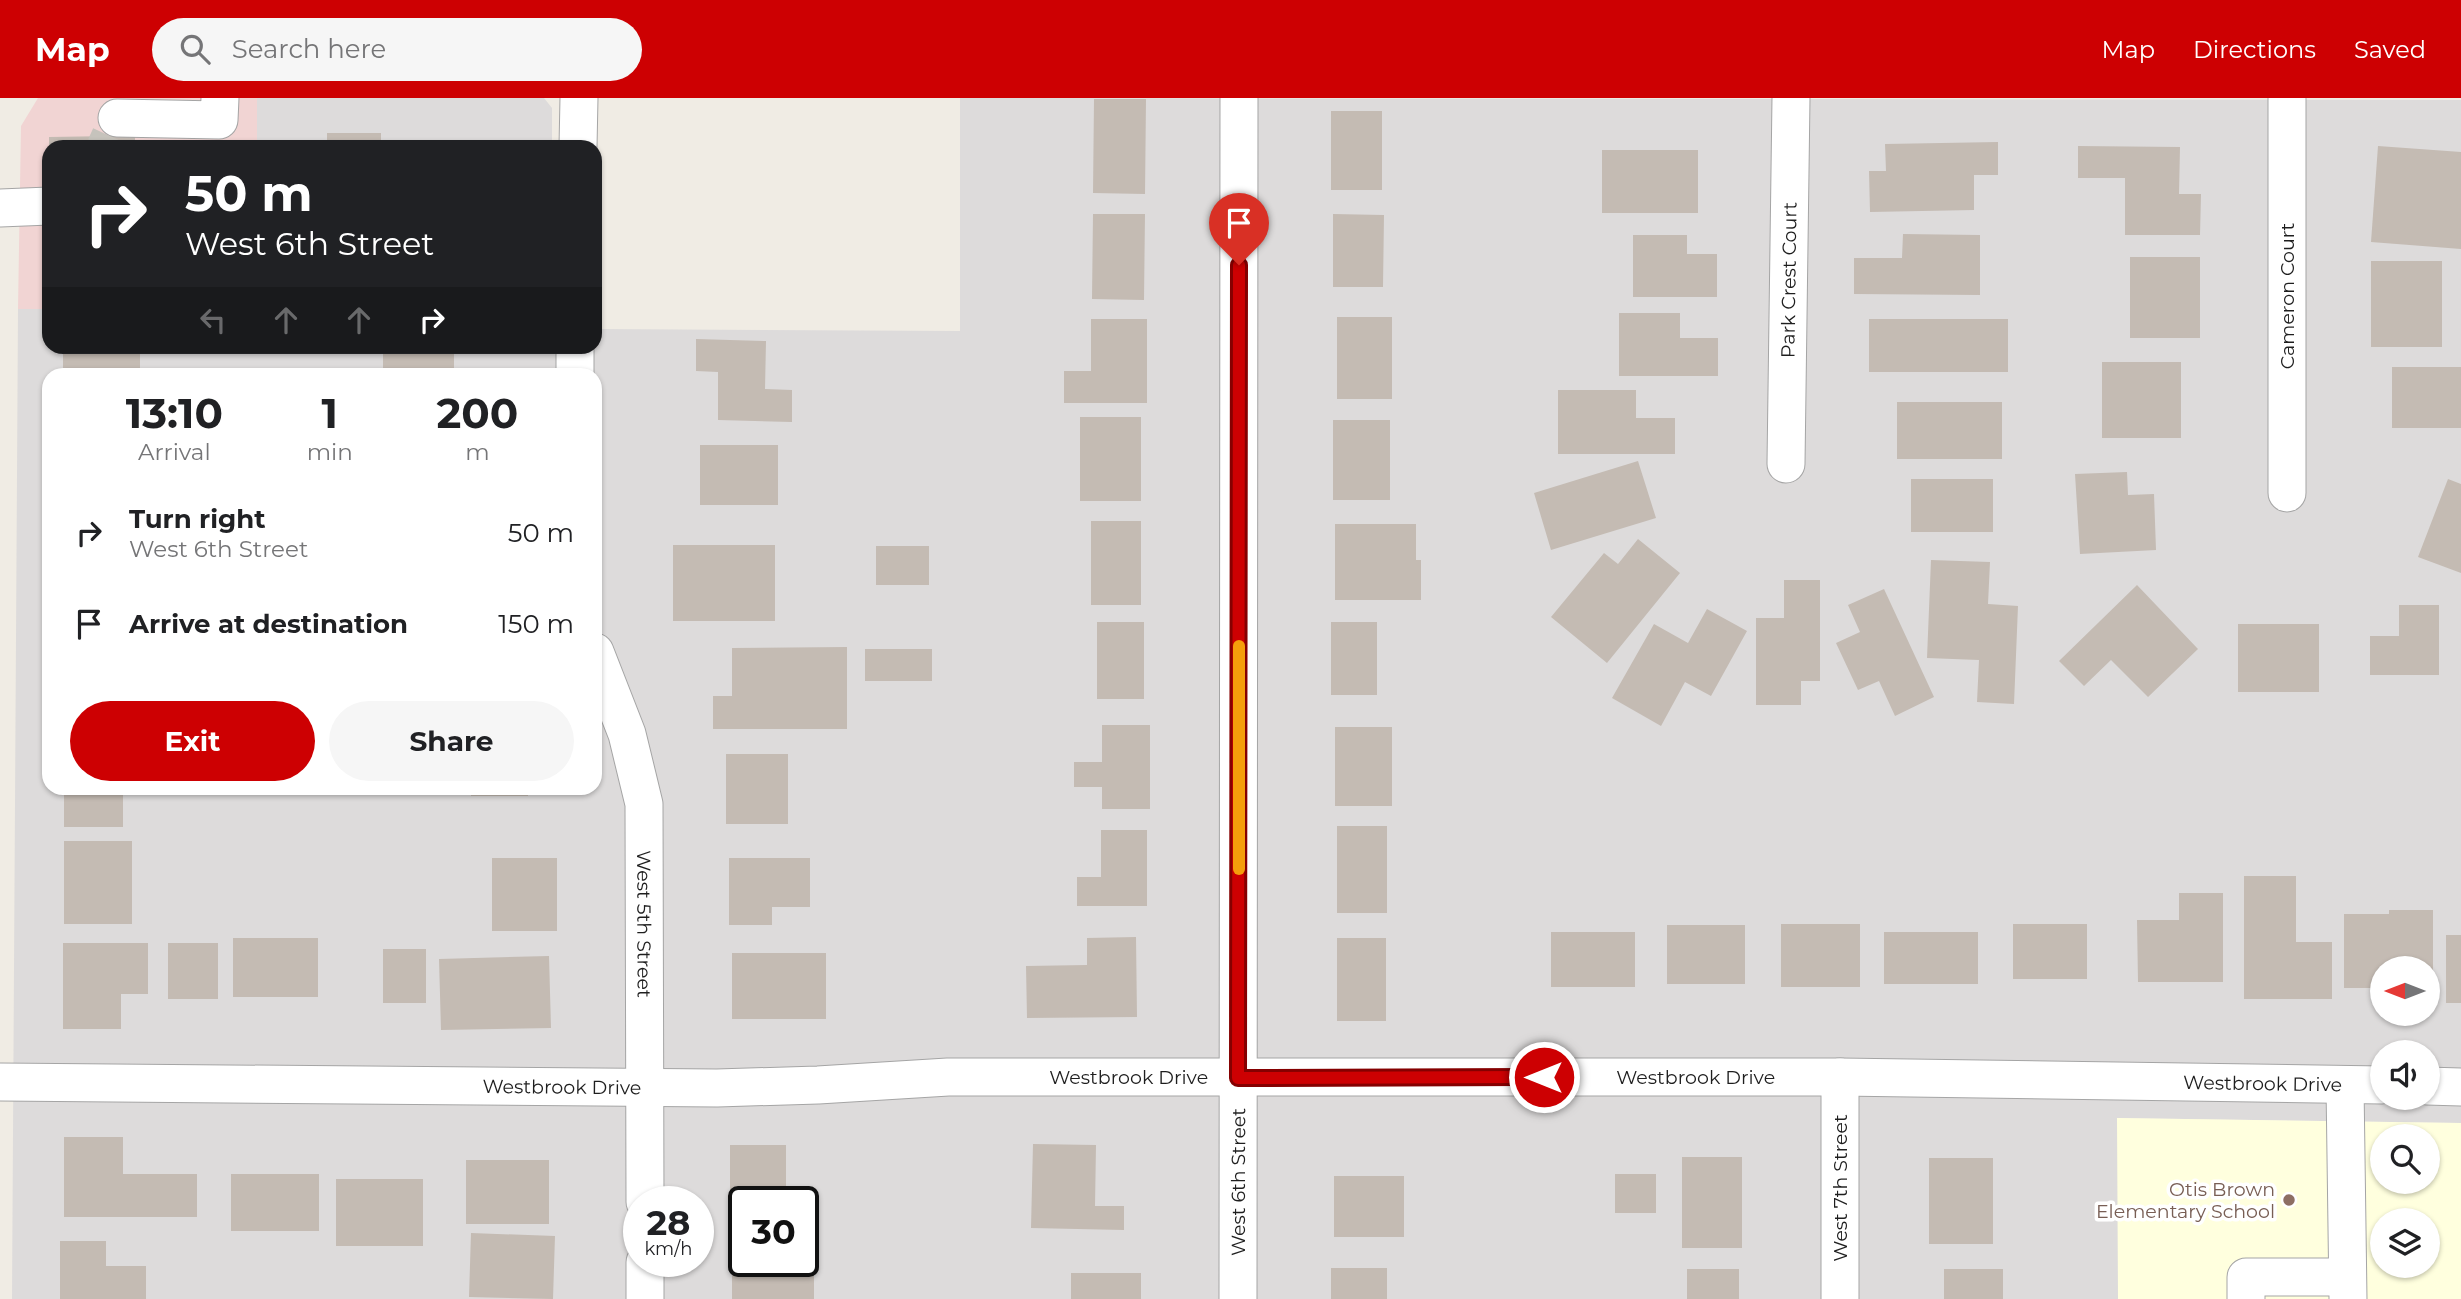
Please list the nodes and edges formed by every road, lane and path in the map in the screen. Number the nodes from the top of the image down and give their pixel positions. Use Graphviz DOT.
graph roads {
  1 [pos="220,98"];
  2 [pos="579,98"];
  3 [pos="1239,98"];
  4 [pos="1791,98"];
  5 [pos="2287,98"];
  6 [pos="117,117"];
  7 [pos="578,140"];
  8 [pos="42,206"];
  9 [pos="0,208"];
  10 [pos="1786,464"];
  11 [pos="2287,493"];
  12 [pos="602,670"];
  13 [pos="1840,1077"];
  14 [pos="1238,1078"];
  15 [pos="0,1082"];
  16 [pos="2345,1085"];
  17 [pos="2370,1085"];
  18 [pos="2440,1086"];
  19 [pos="2461,1087"];
  20 [pos="645,1088"];
  21 [pos="645,1186"];
  22 [pos="645,1277"];
  23 [pos="2347,1288"];
  24 [pos="645,1299"];
  25 [pos="1238,1299"];
  26 [pos="1840,1299"];
  27 [pos="2246,1299"];
  1 -- 6 [label="street"];
  2 -- 7 [label="street"];
  3 -- 14 [label="street, West 6th Street"];
  4 -- 10 [label="street, Park Crest Court"];
  5 -- 11 [label="street, Cameron Court"];
  8 -- 9 [label="street"];
  12 -- 20 [label="street, West 5th Street"];
  13 -- 14 [label="street, Westbrook Drive"];
  13 -- 16 [label="street, Westbrook Drive"];
  13 -- 26 [label="street, West 7th Street"];
  14 -- 20 [label="street, Westbrook Drive"];
  14 -- 25 [label="street, West 6th Street"];
  15 -- 20 [label="street, Westbrook Drive"];
  16 -- 17 [label="street, Westbrook Drive"];
  16 -- 23 [label="street"];
  18 -- 19 [label="street"];
  20 -- 21 [label="street, West 5th Street"];
  22 -- 24 [label="street"];
  23 -- 27 [label="street"];
}
